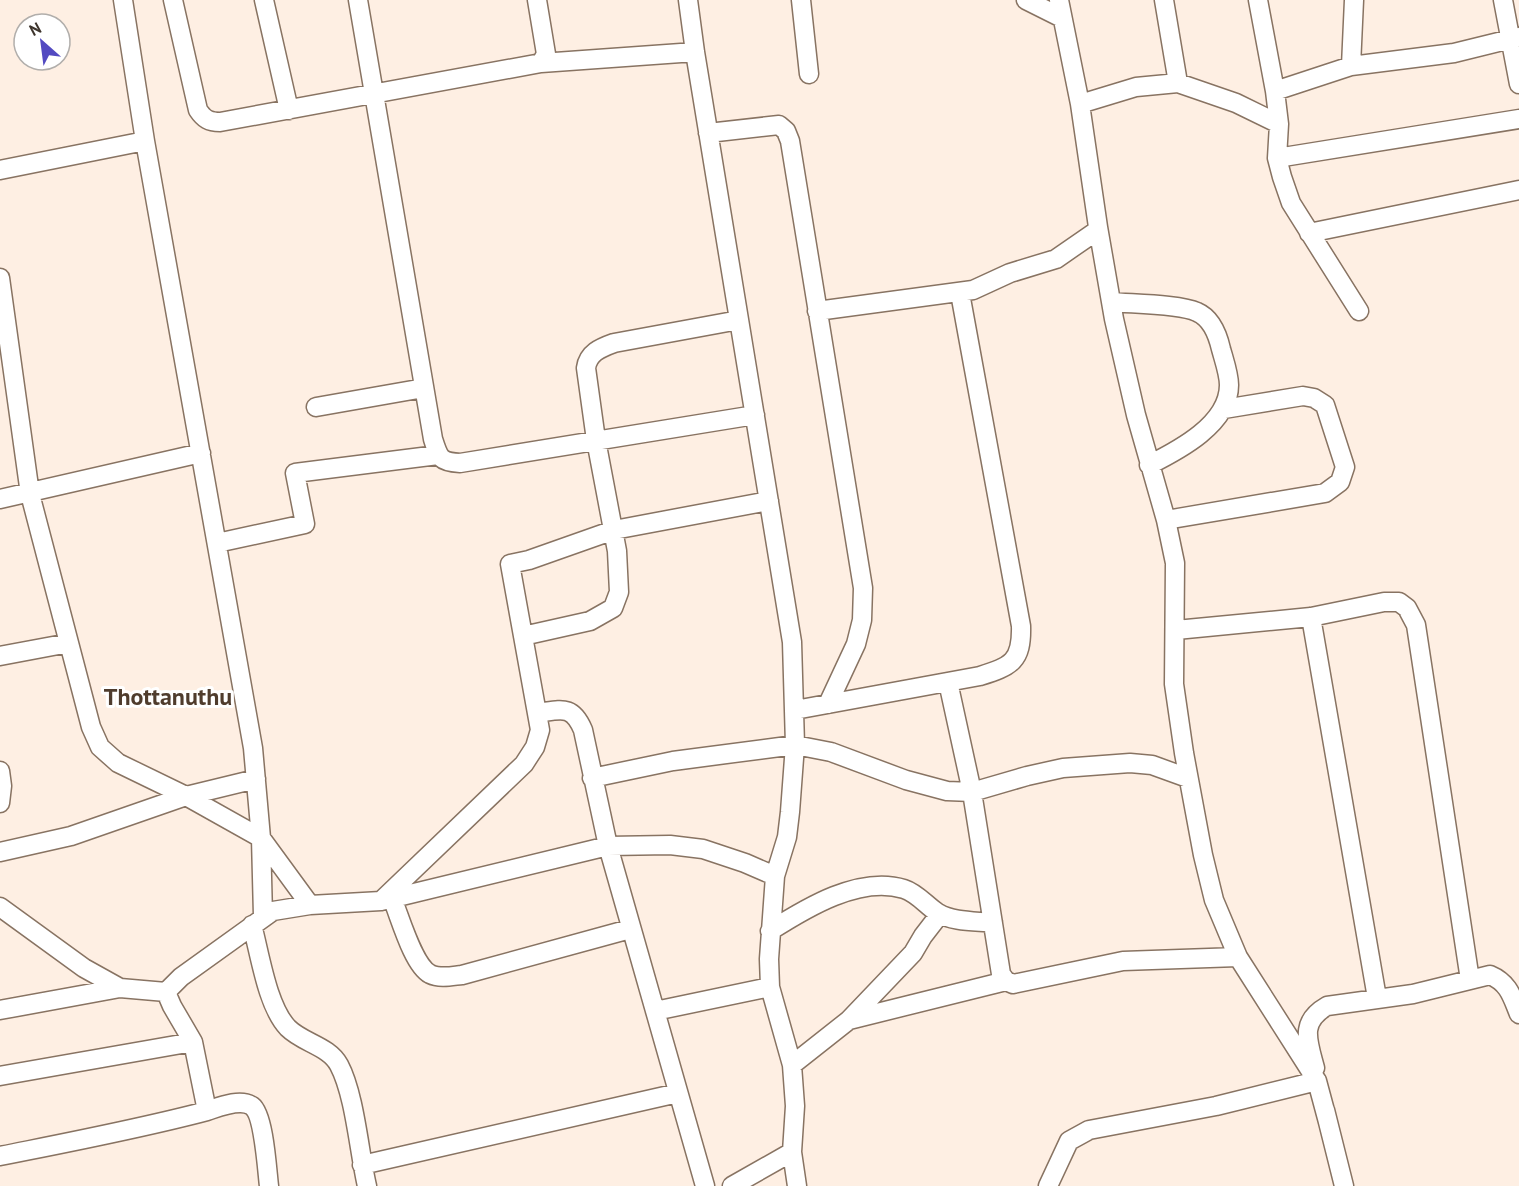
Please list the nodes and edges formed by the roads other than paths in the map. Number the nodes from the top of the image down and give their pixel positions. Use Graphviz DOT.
graph roads {
  1 [pos="123,0"];
  2 [pos="173,0"];
  3 [pos="264,0"];
  4 [pos="358,0"];
  5 [pos="537,0"];
  6 [pos="688,0"];
  7 [pos="801,0"];
  8 [pos="1026,0"];
  9 [pos="1164,0"];
  10 [pos="1258,0"];
  11 [pos="1354,0"];
  12 [pos="1503,0"];
  13 [pos="1061,9"];
  14 [pos="1514,38"];
  15 [pos="695,51"];
  16 [pos="541,63"];
  17 [pos="1351,66"];
  18 [pos="809,74"];
  19 [pos="1178,83"];
  20 [pos="1519,84"];
  21 [pos="1275,91"];
  22 [pos="374,95"];
  23 [pos="1080,104"];
  24 [pos="289,110"];
  25 [pos="1519,119"];
  26 [pos="1279,124"];
  27 [pos="708,133"];
  28 [pos="145,141"];
  29 [pos="1277,158"];
  30 [pos="0,170"];
  31 [pos="1519,190"];
  32 [pos="1098,230"];
  33 [pos="1309,233"];
  34 [pos="0,278"];
  35 [pos="960,293"];
  36 [pos="1111,302"];
  37 [pos="817,311"];
  38 [pos="1359,312"];
  39 [pos="739,320"];
  40 [pos="424,388"];
  41 [pos="316,407"];
  42 [pos="1224,409"];
  43 [pos="755,415"];
  44 [pos="596,440"];
  45 [pos="201,453"];
  46 [pos="438,455"];
  47 [pos="1149,465"];
  48 [pos="30,494"];
  49 [pos="0,499"];
  50 [pos="769,501"];
  51 [pos="1166,520"];
  52 [pos="614,530"];
  53 [pos="217,543"];
  54 [pos="1311,617"];
  55 [pos="1176,630"];
  56 [pos="523,636"];
  57 [pos="69,643"];
  58 [pos="0,656"];
  59 [pos="948,682"];
  60 [pos="828,704"];
  61 [pos="795,710"];
  62 [pos="537,712"];
  63 [pos="795,745"];
  64 [pos="0,771"];
  65 [pos="592,778"];
  66 [pos="1188,778"];
  67 [pos="256,779"];
  68 [pos="972,792"];
  69 [pos="186,796"];
  70 [pos="0,803"];
  71 [pos="261,837"];
  72 [pos="608,846"];
  73 [pos="0,852"];
  74 [pos="775,876"];
  75 [pos="387,900"];
  76 [pos="310,905"];
  77 [pos="0,907"];
  78 [pos="940,914"];
  79 [pos="258,920"];
  80 [pos="993,923"];
  81 [pos="630,929"];
  82 [pos="770,931"];
  83 [pos="1238,957"];
  84 [pos="1470,980"];
  85 [pos="1006,981"];
  86 [pos="770,987"];
  87 [pos="120,988"];
  88 [pos="166,992"];
  89 [pos="1377,998"];
  90 [pos="0,1010"];
  91 [pos="655,1011"];
  92 [pos="1519,1014"];
  93 [pos="849,1020"];
  94 [pos="193,1041"];
  95 [pos="792,1065"];
  96 [pos="0,1076"];
  97 [pos="1317,1081"];
  98 [pos="678,1093"];
  99 [pos="207,1111"];
  100 [pos="1328,1122"];
  101 [pos="792,1152"];
  102 [pos="0,1156"];
  103 [pos="362,1165"];
  104 [pos="269,1186"];
  105 [pos="367,1186"];
  106 [pos="705,1186"];
  107 [pos="732,1186"];
  108 [pos="797,1186"];
  109 [pos="1048,1186"];
  110 [pos="1344,1186"];
  1 -- 28 [label="street"];
  2 -- 24 [label="street"];
  3 -- 24 [label="street"];
  4 -- 22 [label="street"];
  5 -- 16 [label="street"];
  6 -- 15 [label="street"];
  7 -- 18 [label="street"];
  8 -- 13 [label="street"];
  9 -- 19 [label="street"];
  10 -- 21 [label="street"];
  11 -- 17 [label="street"];
  12 -- 14 [label="street"];
  13 -- 23 [label="street"];
  14 -- 17 [label="street"];
  14 -- 20 [label="street"];
  15 -- 16 [label="street"];
  15 -- 27 [label="street"];
  16 -- 22 [label="street"];
  17 -- 21 [label="street"];
  19 -- 23 [label="street"];
  19 -- 26 [label="street"];
  21 -- 26 [label="street"];
  22 -- 24 [label="street"];
  22 -- 40 [label="street"];
  23 -- 32 [label="street"];
  25 -- 29 [label="street"];
  26 -- 29 [label="street"];
  27 -- 37 [label="street"];
  27 -- 39 [label="street"];
  28 -- 30 [label="street"];
  28 -- 45 [label="street"];
  29 -- 33 [label="street"];
  31 -- 33 [label="street"];
  32 -- 35 [label="street"];
  32 -- 36 [label="street"];
  33 -- 38 [label="street"];
  34 -- 48 [label="street"];
  35 -- 37 [label="street"];
  35 -- 59 [label="street"];
  36 -- 42 [label="street"];
  36 -- 47 [label="street"];
  37 -- 60 [label="street"];
  39 -- 43 [label="street"];
  39 -- 44 [label="street"];
  40 -- 41 [label="street"];
  40 -- 46 [label="street"];
  42 -- 47 [label="street"];
  42 -- 51 [label="street"];
  43 -- 44 [label="street"];
  43 -- 50 [label="street"];
  44 -- 46 [label="street"];
  44 -- 52 [label="street"];
  45 -- 48 [label="street"];
  45 -- 53 [label="street"];
  46 -- 53 [label="street"];
  47 -- 51 [label="street"];
  48 -- 49 [label="street"];
  48 -- 57 [label="street"];
  50 -- 52 [label="street"];
  50 -- 61 [label="street"];
  51 -- 55 [label="street"];
  52 -- 56 [label="street"];
  52 -- 56 [label="street"];
  53 -- 67 [label="street"];
  54 -- 55 [label="street"];
  54 -- 84 [label="street"];
  54 -- 89 [label="street"];
  55 -- 66 [label="street"];
  56 -- 62 [label="street"];
  57 -- 58 [label="street"];
  57 -- 69 [label="street"];
  59 -- 60 [label="street"];
  59 -- 68 [label="street"];
  60 -- 61 [label="street"];
  61 -- 63 [label="street"];
  62 -- 65 [label="street"];
  62 -- 75 [label="street"];
  63 -- 65 [label="street"];
  63 -- 68 [label="street"];
  63 -- 74 [label="street"];
  64 -- 70 [label="street"];
  65 -- 72 [label="street"];
  66 -- 68 [label="street"];
  66 -- 83 [label="street"];
  67 -- 69 [label="street"];
  67 -- 71 [label="street"];
  68 -- 80 [label="street"];
  69 -- 71 [label="street"];
  69 -- 73 [label="street"];
  71 -- 76 [label="street"];
  71 -- 79 [label="street"];
  72 -- 74 [label="street"];
  72 -- 75 [label="street"];
  72 -- 81 [label="street"];
  74 -- 82 [label="street"];
  75 -- 76 [label="street"];
  75 -- 81 [label="street"];
  76 -- 79 [label="street"];
  77 -- 87 [label="street"];
  78 -- 80 [label="street"];
  78 -- 82 [label="street"];
  78 -- 93 [label="street"];
  79 -- 88 [label="street"];
  79 -- 103 [label="street"];
  80 -- 85 [label="street"];
  81 -- 91 [label="street"];
  82 -- 86 [label="street"];
  83 -- 85 [label="street"];
  83 -- 97 [label="street"];
  84 -- 89 [label="street"];
  84 -- 92 [label="street"];
  85 -- 93 [label="street"];
  86 -- 91 [label="street"];
  86 -- 95 [label="street"];
  87 -- 88 [label="street"];
  87 -- 90 [label="street"];
  88 -- 94 [label="street"];
  89 -- 100 [label="street"];
  91 -- 98 [label="street"];
  93 -- 95 [label="street"];
  94 -- 96 [label="street"];
  94 -- 99 [label="street"];
  95 -- 101 [label="street"];
  97 -- 100 [label="street"];
  97 -- 109 [label="street"];
  98 -- 103 [label="street"];
  98 -- 106 [label="street"];
  99 -- 102 [label="street"];
  99 -- 104 [label="street"];
  100 -- 110 [label="street"];
  101 -- 107 [label="street"];
  101 -- 108 [label="street"];
  103 -- 105 [label="street"];
}
